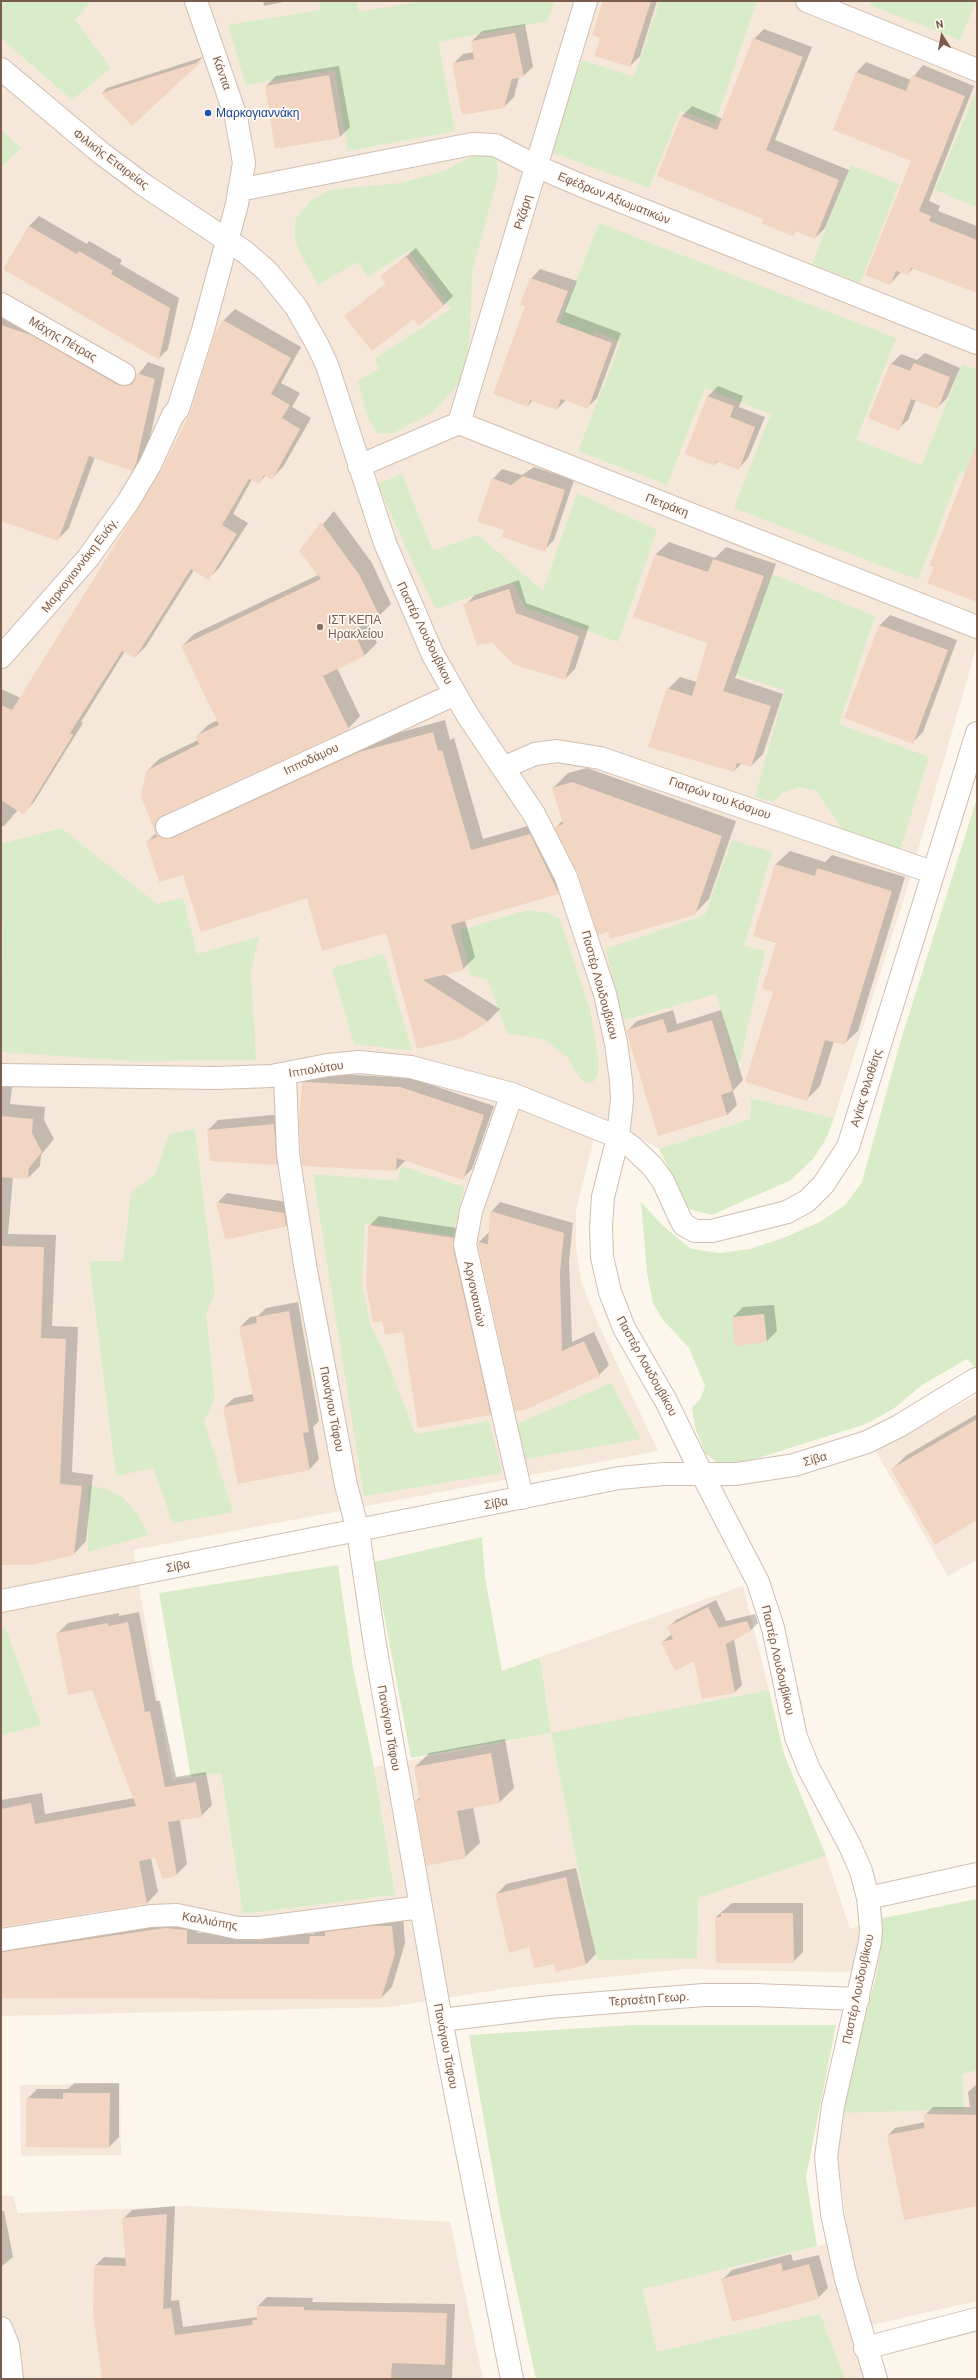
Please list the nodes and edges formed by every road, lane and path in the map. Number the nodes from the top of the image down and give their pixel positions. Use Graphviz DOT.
graph roads {
  1 [pos="196,1"];
  2 [pos="586,1"];
  3 [pos="807,1"];
  4 [pos="1,69"];
  5 [pos="977,70"];
  6 [pos="536,166"];
  7 [pos="240,190"];
  8 [pos="228,241"];
  9 [pos="1,304"];
  10 [pos="977,343"];
  11 [pos="124,374"];
  12 [pos="459,423"];
  13 [pos="359,466"];
  14 [pos="977,627"];
  15 [pos="1,657"];
  16 [pos="455,694"];
  17 [pos="977,732"];
  18 [pos="505,767"];
  19 [pos="168,827"];
  20 [pos="932,872"];
  21 [pos="284,1074"];
  22 [pos="1,1075"];
  23 [pos="512,1094"];
  24 [pos="618,1137"];
  25 [pos="976,1379"];
  26 [pos="702,1474"];
  27 [pos="522,1498"];
  28 [pos="358,1531"];
  29 [pos="1,1601"];
  30 [pos="977,1874"];
  31 [pos="868,1898"];
  32 [pos="421,1907"];
  33 [pos="1,1940"];
  34 [pos="858,1999"];
  35 [pos="441,2020"];
  36 [pos="977,2319"];
  37 [pos="1,2328"];
  38 [pos="865,2348"];
  39 [pos="12,2379"];
  40 [pos="512,2379"];
  41 [pos="876,2379"];
  1 -- 7 [label="street, Κάντια"];
  2 -- 6 [label="street, Ριζάρη"];
  3 -- 5 [label="street"];
  4 -- 8 [label="street, Φιλικής Εταιρείας"];
  6 -- 7 [label="street, Εφέδρων Αξιωματικών"];
  6 -- 10 [label="street, Εφέδρων Αξιωματικών"];
  6 -- 12 [label="street, Ριζάρη"];
  7 -- 8 [label="street, Κάντια"];
  8 -- 13 [label="street, Παστέρ Λουδουβίκου"];
  8 -- 15 [label="street, Μαρκογιαννάκη Ευάγ."];
  9 -- 11 [label="street, Μάχης Πέτρας"];
  12 -- 13 [label="street"];
  12 -- 14 [label="street, Πετράκη"];
  13 -- 16 [label="street, Παστέρ Λουδουβίκου"];
  16 -- 18 [label="street, Παστέρ Λουδουβίκου"];
  16 -- 19 [label="street, Ιπποδάμου"];
  17 -- 20 [label="street, Αγίας Φιλοθέης"];
  18 -- 20 [label="street, Γιατρών του Κόσμου"];
  18 -- 24 [label="street, Παστέρ Λουδουβίκου"];
  20 -- 24 [label="street, Αγίας Φιλοθέης"];
  21 -- 22 [label="street, Ιππολύτου"];
  21 -- 23 [label="street, Ιππολύτου"];
  21 -- 28 [label="street, Πανάγιου Τάφου"];
  23 -- 24 [label="street, Ιππολύτου"];
  23 -- 27 [label="street, Αργοναυτών"];
  24 -- 26 [label="street, Παστέρ Λουδουβίκου"];
  25 -- 26 [label="street, Σίβα"];
  26 -- 27 [label="street, Σίβα"];
  26 -- 31 [label="street, Παστέρ Λουδουβίκου"];
  27 -- 28 [label="street, Σίβα"];
  28 -- 29 [label="street, Σίβα"];
  28 -- 32 [label="street, Πανάγιου Τάφου"];
  30 -- 31 [label="street"];
  31 -- 34 [label="street, Παστέρ Λουδουβίκου"];
  32 -- 33 [label="street, Καλλιόπης"];
  32 -- 35 [label="street, Πανάγιου Τάφου"];
  34 -- 35 [label="street, Τερτσέτη Γεωρ."];
  34 -- 38 [label="street, Παστέρ Λουδουβίκου"];
  35 -- 40 [label="street, Πανάγιου Τάφου"];
  36 -- 38 [label="street"];
  37 -- 39 [label="street"];
  38 -- 41 [label="street, Παστέρ Λουδουβίκου"];
}
